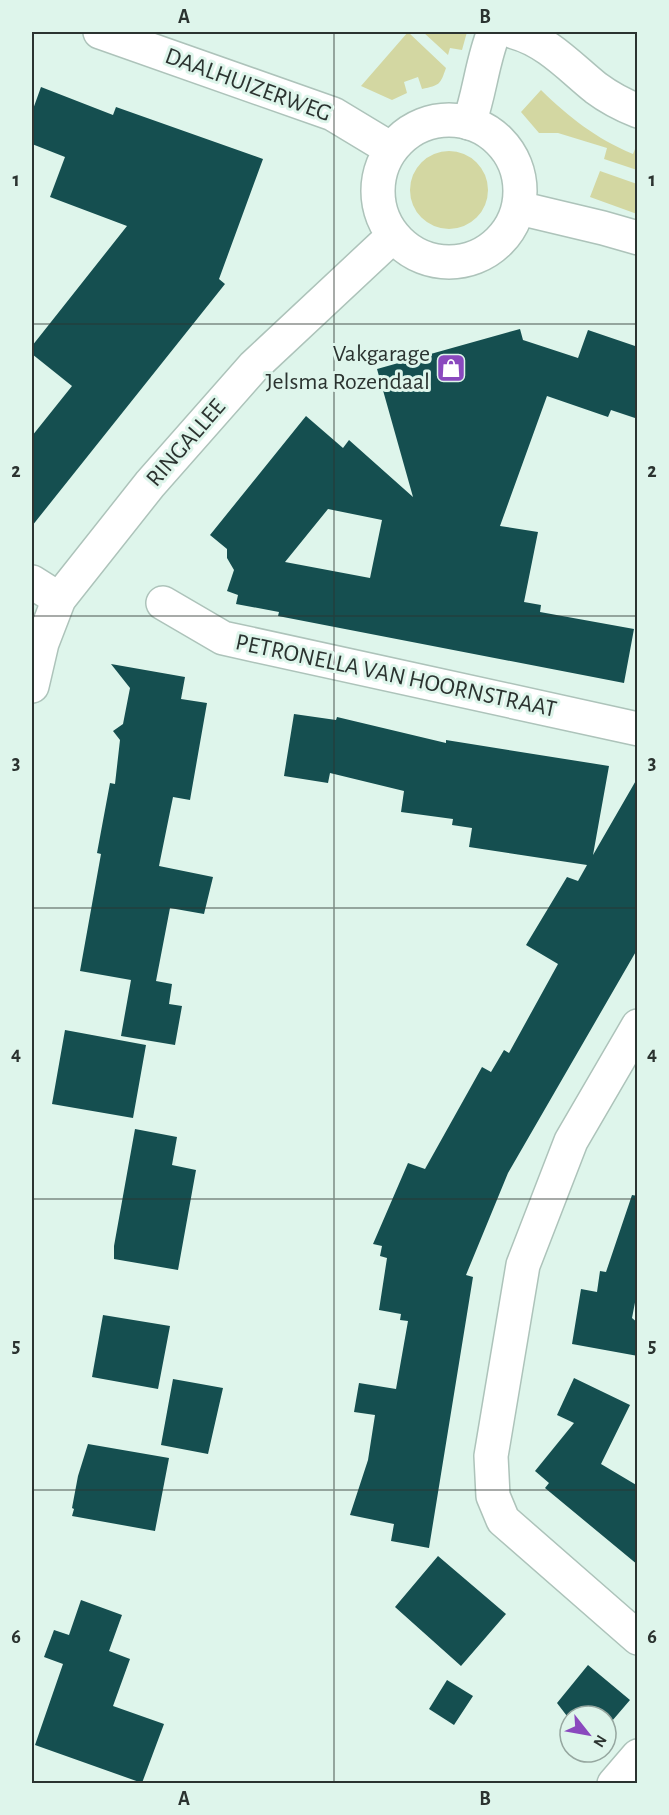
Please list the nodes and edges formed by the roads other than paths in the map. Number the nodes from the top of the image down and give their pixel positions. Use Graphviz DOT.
graph roads {
  1 [pos="100,32"];
  2 [pos="494,32"];
  3 [pos="514,32"];
  4 [pos="638,111"];
  5 [pos="469,123"];
  6 [pos="391,149"];
  7 [pos="519,208"];
  8 [pos="393,236"];
  9 [pos="638,238"];
  10 [pos="32,582"];
  11 [pos="59,599"];
  12 [pos="163,603"];
  13 [pos="32,686"];
  14 [pos="638,729"];
  15 [pos="638,1026"];
  16 [pos="638,1638"];
  17 [pos="638,1756"];
  18 [pos="614,1784"];
  1 -- 6 [label="street, DAALHUIZERWEG"];
  2 -- 5 [label="street"];
  3 -- 4 [label="street"];
  5 -- 6 [label="street"];
  5 -- 7 [label="street"];
  6 -- 8 [label="street"];
  7 -- 8 [label="street"];
  7 -- 9 [label="street"];
  8 -- 11 [label="street, RINGALLEE"];
  10 -- 11 [label="street"];
  11 -- 13 [label="street, RINGALLEE"];
  12 -- 14 [label="street, PETRONELLA VAN HOORNSTRAAT"];
  15 -- 16 [label="street"];
  17 -- 18 [label="street"];
}
